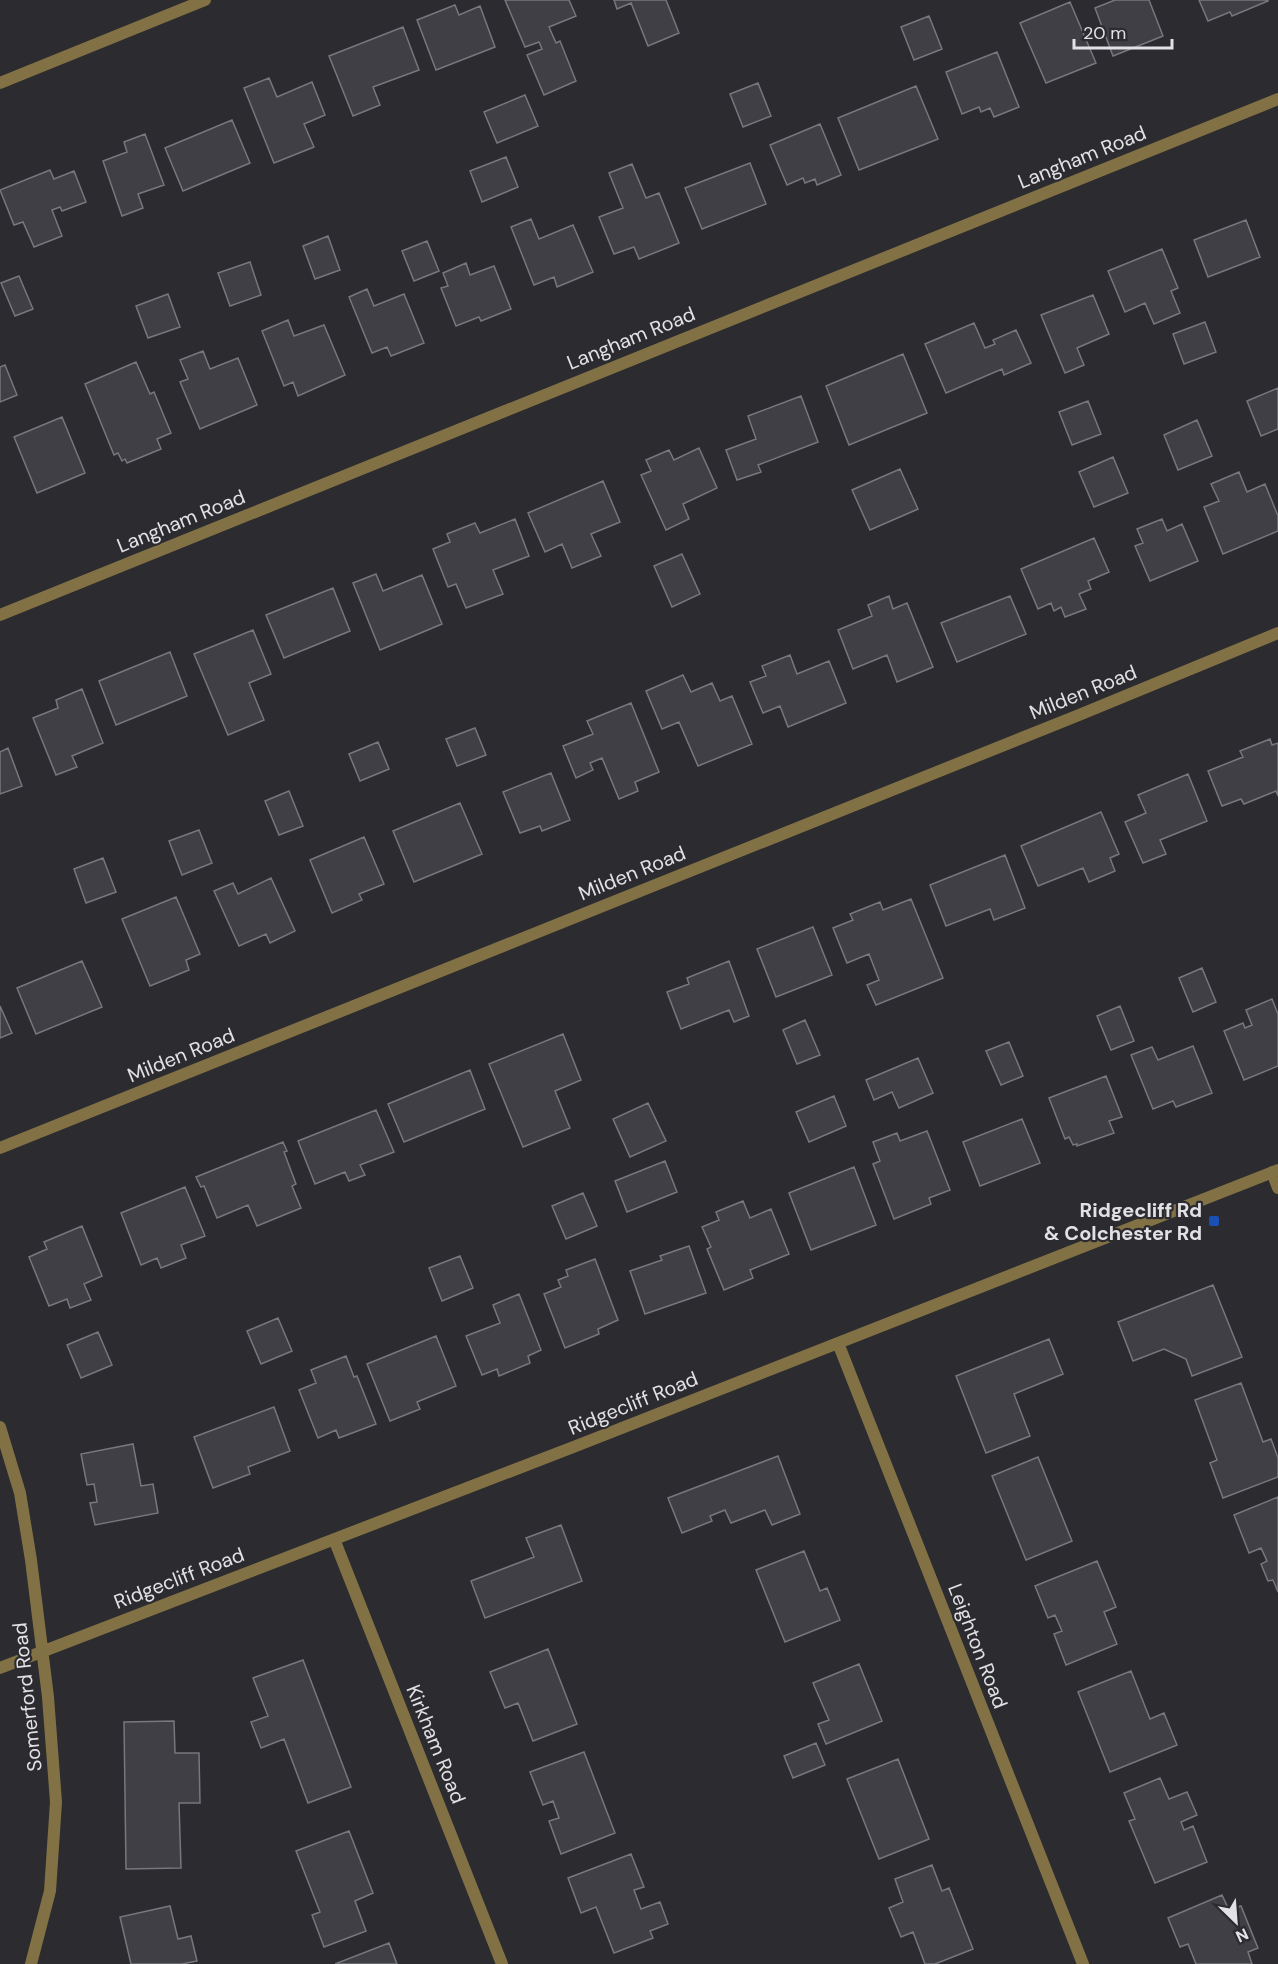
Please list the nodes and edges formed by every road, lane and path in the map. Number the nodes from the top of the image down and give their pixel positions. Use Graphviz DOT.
graph roads {
  1 [pos="205,0"];
  2 [pos="0,83"];
  3 [pos="1278,99"];
  4 [pos="0,615"];
  5 [pos="1278,633"];
  6 [pos="0,1148"];
  7 [pos="1275,1171"];
  8 [pos="1278,1188"];
  9 [pos="838,1343"];
  10 [pos="0,1427"];
  11 [pos="334,1539"];
  12 [pos="42,1651"];
  13 [pos="0,1668"];
  14 [pos="31,1964"];
  15 [pos="502,1964"];
  16 [pos="1083,1964"];
  1 -- 2 [label="street"];
  3 -- 4 [label="street, Langham Road"];
  5 -- 6 [label="street, Milden Road"];
  7 -- 8 [label="street"];
  7 -- 9 [label="street, Ridgecliff Road"];
  9 -- 11 [label="street, Ridgecliff Road"];
  9 -- 16 [label="street, Leighton Road"];
  10 -- 12 [label="street, Somerford Road"];
  11 -- 12 [label="street, Ridgecliff Road"];
  11 -- 15 [label="street, Kirkham Road"];
  12 -- 13 [label="street, Ridgecliff Road"];
  12 -- 14 [label="street, Somerford Road"];
}
